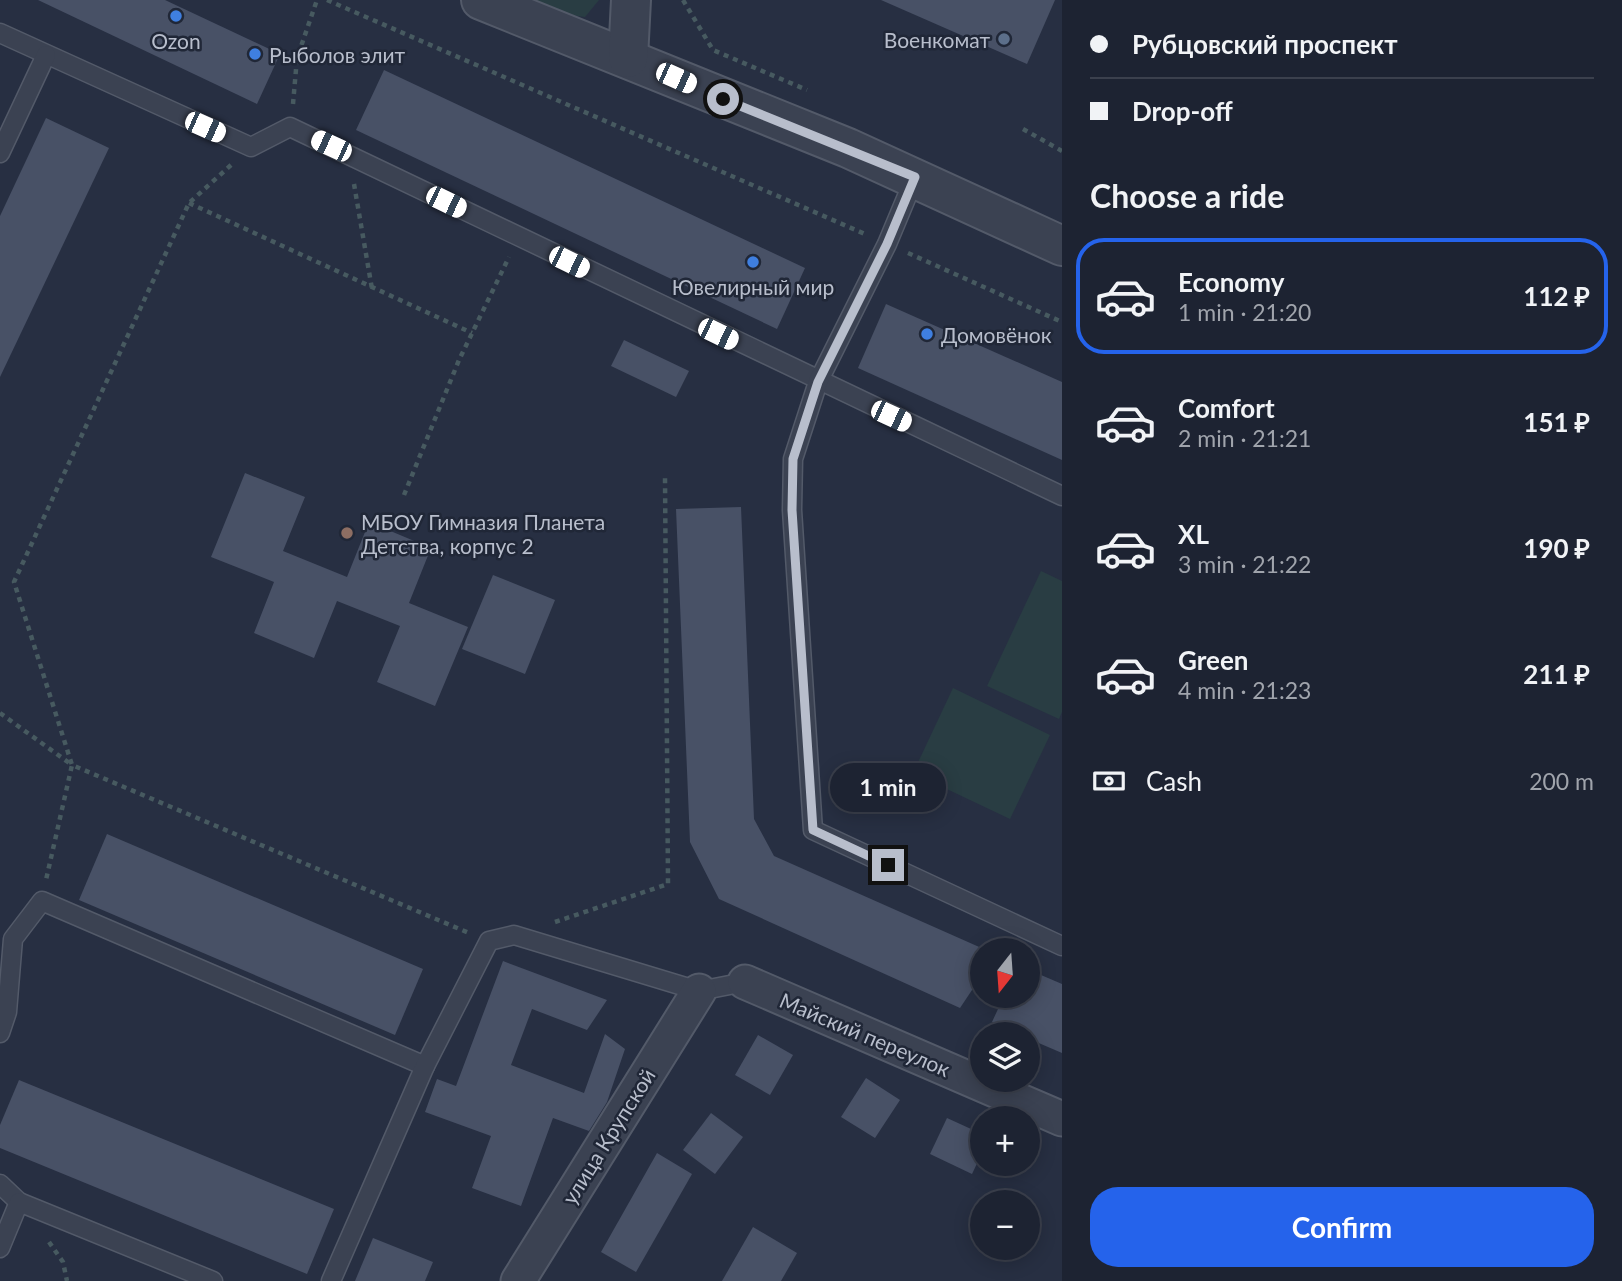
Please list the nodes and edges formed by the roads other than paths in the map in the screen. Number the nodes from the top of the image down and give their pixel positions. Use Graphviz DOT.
graph roads {
  1 [pos="481,0"];
  2 [pos="631,0"];
  3 [pos="0,33"];
  4 [pos="46,55"];
  5 [pos="628,58"];
  6 [pos="0,153"];
  7 [pos="915,177"];
  8 [pos="1062,246"];
  9 [pos="818,382"];
  10 [pos="1062,496"];
  11 [pos="1062,946"];
  12 [pos="744,982"];
  13 [pos="699,990"];
  14 [pos="0,1033"];
  15 [pos="425,1066"];
  16 [pos="1062,1119"];
  17 [pos="0,1184"];
  18 [pos="19,1202"];
  19 [pos="0,1248"];
  20 [pos="213,1281"];
  21 [pos="331,1281"];
  22 [pos="518,1281"];
  1 -- 5 [label="street"];
  2 -- 5 [label="street"];
  3 -- 4 [label="lane"];
  4 -- 6 [label="lane"];
  4 -- 9 [label="lane"];
  5 -- 7 [label="street"];
  7 -- 8 [label="street"];
  7 -- 9 [label="lane"];
  9 -- 10 [label="lane"];
  9 -- 11 [label="lane"];
  12 -- 13 [label="lane"];
  12 -- 16 [label="street, Майский переулок"];
  13 -- 15 [label="lane"];
  13 -- 22 [label="street, улица Крупской"];
  14 -- 15 [label="lane"];
  15 -- 21 [label="lane"];
  17 -- 18 [label="lane"];
  18 -- 19 [label="lane"];
  18 -- 20 [label="lane"];
}
